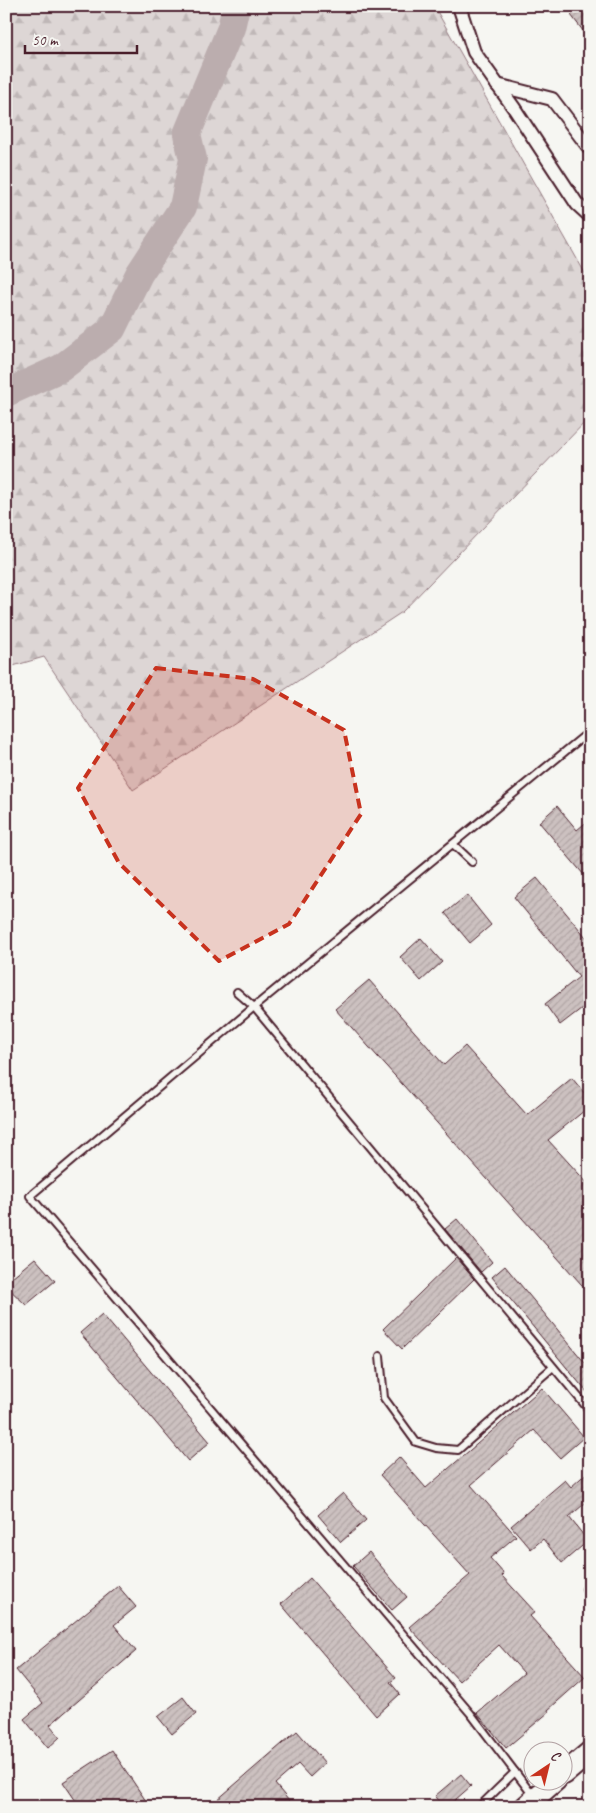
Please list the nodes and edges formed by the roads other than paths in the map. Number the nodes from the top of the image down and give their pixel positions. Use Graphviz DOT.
graph roads {
  1 [pos="459,6"];
  2 [pos="497,85"];
  3 [pos="590,148"];
  4 [pos="590,216"];
  5 [pos="590,732"];
  6 [pos="453,844"];
  7 [pos="472,862"];
  8 [pos="238,992"];
  9 [pos="254,1007"];
  10 [pos="380,1356"];
  11 [pos="553,1367"];
  12 [pos="590,1411"];
  13 [pos="590,1586"];
  14 [pos="590,1596"];
  15 [pos="590,1752"];
  16 [pos="574,1766"];
  17 [pos="515,1772"];
  18 [pos="544,1790"];
  19 [pos="530,1802"];
  20 [pos="479,1807"];
  1 -- 2 [label="street"];
  2 -- 3 [label="street"];
  2 -- 4 [label="street"];
  5 -- 6 [label="lane"];
  6 -- 7 [label="lane"];
  6 -- 9 [label="lane"];
  8 -- 9 [label="lane"];
  9 -- 11 [label="lane"];
  9 -- 17 [label="lane"];
  10 -- 11 [label="lane"];
  11 -- 12 [label="lane"];
  13 -- 14 [label="lane"];
  15 -- 16 [label="main road"];
  17 -- 19 [label="lane"];
  17 -- 20 [label="lane"];
  18 -- 19 [label="main road"];
}
